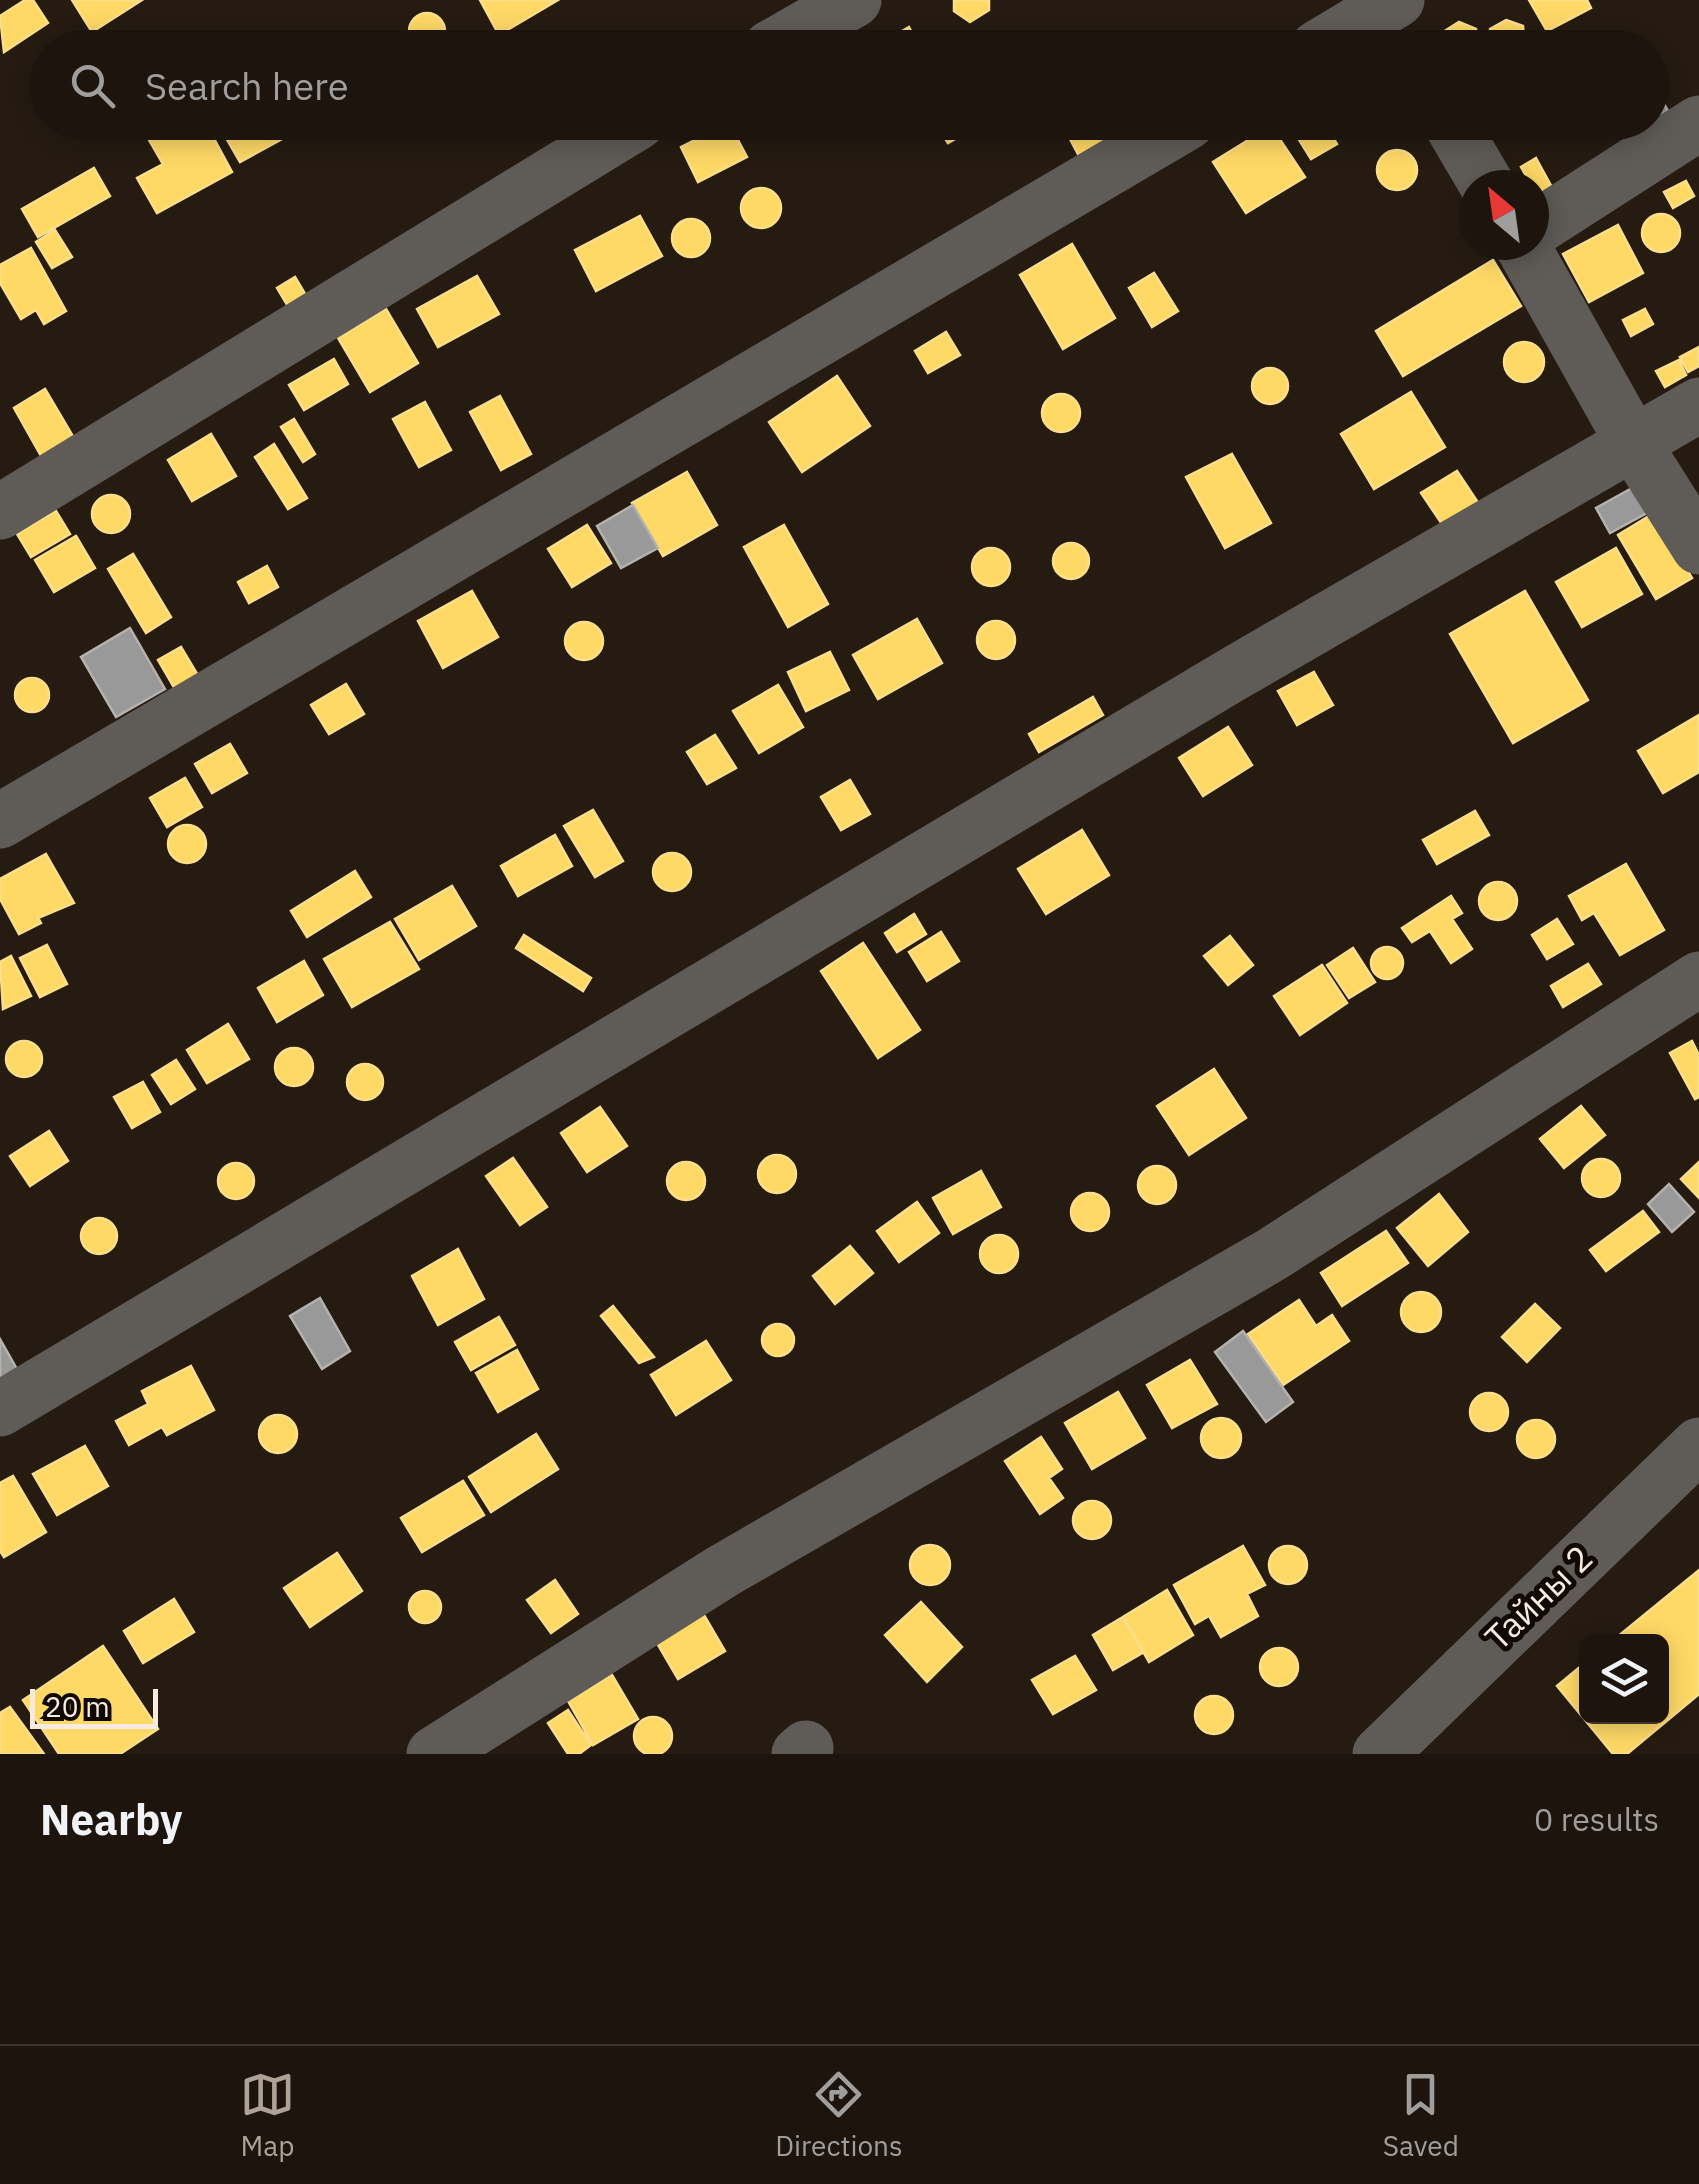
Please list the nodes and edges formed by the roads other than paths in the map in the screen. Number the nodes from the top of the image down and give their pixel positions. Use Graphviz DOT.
graph roads {
  1 [pos="854,0"];
  2 [pos="1390,14"];
  3 [pos="802,30"];
  4 [pos="1356,30"];
  5 [pos="1699,123"];
  6 [pos="609,140"];
  7 [pos="1157,140"];
  8 [pos="1460,140"];
  9 [pos="1477,170"];
  10 [pos="1549,220"];
  11 [pos="1530,260"];
  12 [pos="1699,404"];
  13 [pos="1632,440"];
  14 [pos="0,512"];
  15 [pos="1699,547"];
  16 [pos="0,821"];
  17 [pos="1699,980"];
  18 [pos="0,1409"];
  19 [pos="1699,1445"];
  20 [pos="1407,1744"];
  21 [pos="434,1754"];
  1 -- 3 [label="street"];
  2 -- 4 [label="street"];
  5 -- 10 [label="street"];
  6 -- 14 [label="street"];
  7 -- 16 [label="street"];
  8 -- 9 [label="street"];
  11 -- 13 [label="street"];
  12 -- 13 [label="street"];
  13 -- 15 [label="street"];
  13 -- 18 [label="street"];
  17 -- 21 [label="street"];
  19 -- 20 [label="street, Тайны 2"];
}
